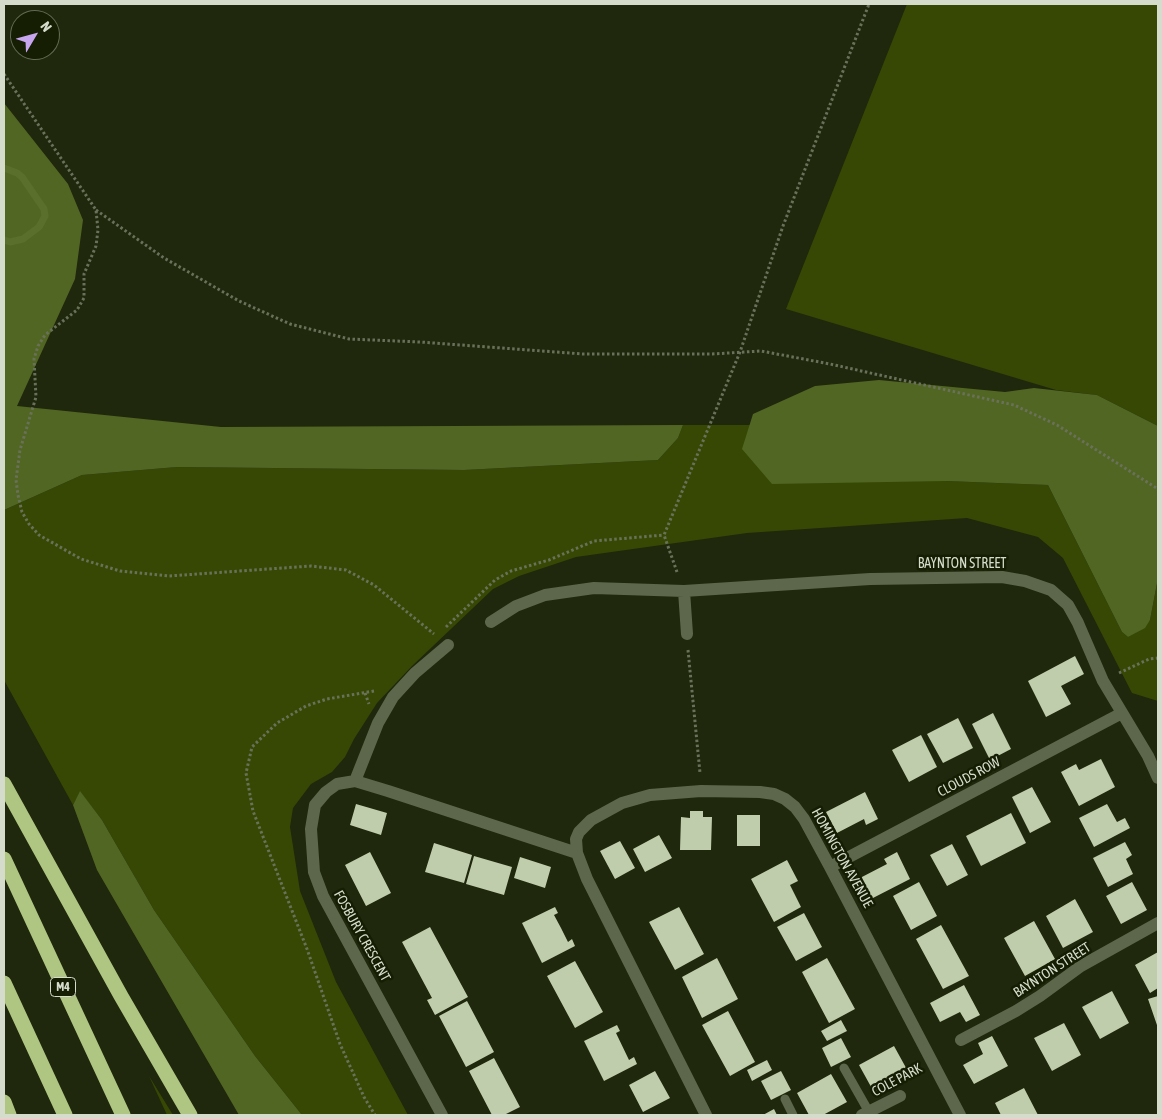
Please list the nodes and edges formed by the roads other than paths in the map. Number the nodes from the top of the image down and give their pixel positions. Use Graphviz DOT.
graph roads {
  1 [pos="684,591"];
  2 [pos="491,622"];
  3 [pos="687,634"];
  4 [pos="448,645"];
  5 [pos="1122,713"];
  6 [pos="1158,778"];
  7 [pos="355,781"];
  8 [pos="4,784"];
  9 [pos="576,853"];
  10 [pos="4,859"];
  11 [pos="830,866"];
  12 [pos="1158,923"];
  13 [pos="4,983"];
  14 [pos="961,1040"];
  15 [pos="844,1068"];
  16 [pos="900,1096"];
  17 [pos="784,1099"];
  18 [pos="4,1102"];
  19 [pos="866,1114"];
  20 [pos="9,1115"];
  21 [pos="65,1115"];
  22 [pos="124,1115"];
  23 [pos="190,1115"];
  24 [pos="442,1115"];
  25 [pos="706,1115"];
  26 [pos="793,1115"];
  27 [pos="960,1115"];
  1 -- 2 [label="street, BAYNTON STREET"];
  1 -- 3 [label="street"];
  1 -- 5 [label="street, BAYNTON STREET"];
  4 -- 7 [label="street"];
  5 -- 6 [label="street, BAYNTON STREET"];
  5 -- 11 [label="street, CLOUDS ROW"];
  7 -- 9 [label="street"];
  7 -- 24 [label="street, FOSBURY CRESCENT"];
  8 -- 23 [label="highway"];
  9 -- 11 [label="street, HOMINGTON AVENUE"];
  9 -- 25 [label="street"];
  10 -- 22 [label="highway, M4"];
  11 -- 27 [label="street, HOMINGTON AVENUE"];
  12 -- 14 [label="street, BAYNTON STREET"];
  13 -- 21 [label="highway"];
  15 -- 19 [label="lane, COLE PARK"];
  16 -- 19 [label="street, COLE PARK"];
  17 -- 26 [label="lane"];
  18 -- 20 [label="highway"];
}
